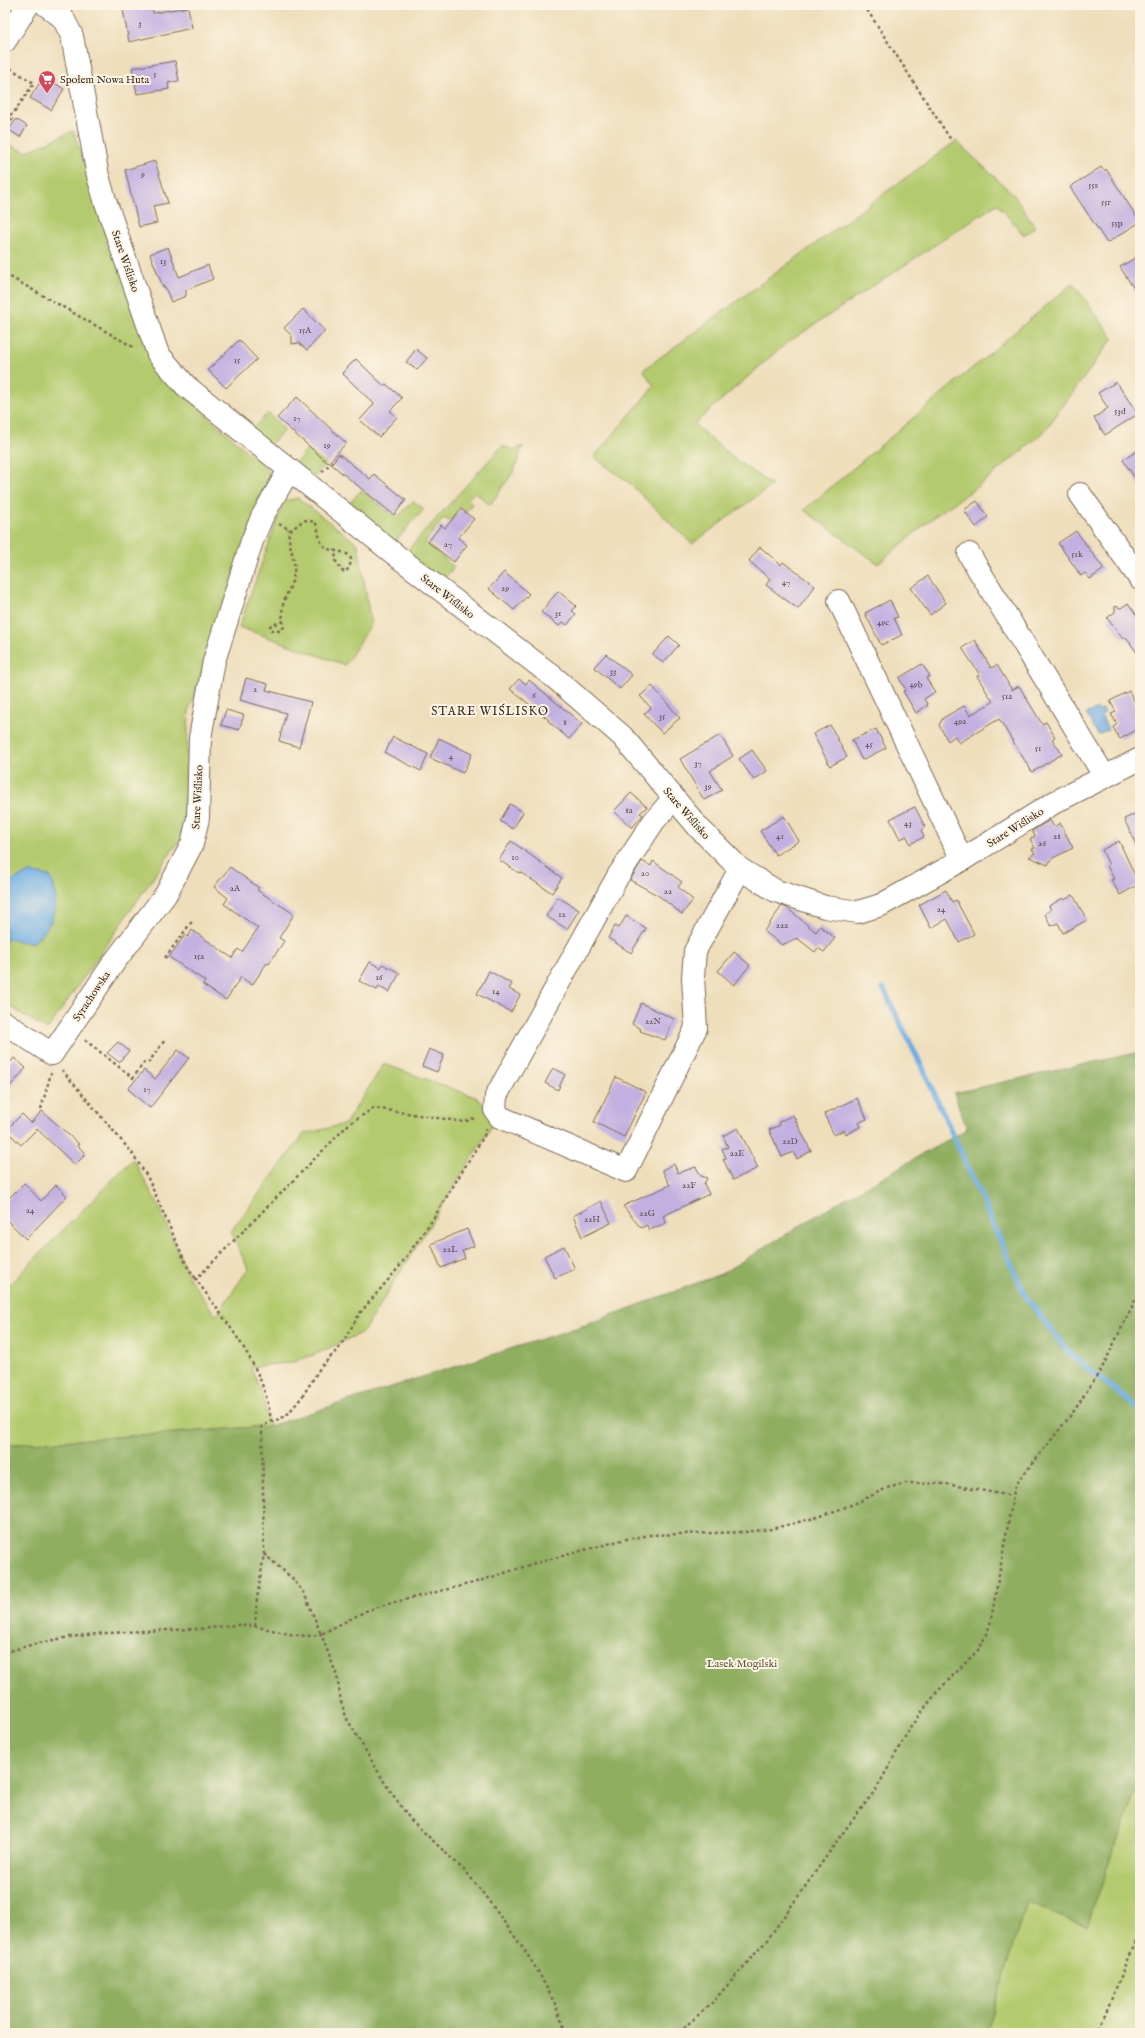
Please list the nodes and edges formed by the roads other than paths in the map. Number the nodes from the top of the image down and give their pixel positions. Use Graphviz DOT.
graph roads {
  1 [pos="28,5"];
  2 [pos="46,5"];
  3 [pos="5,41"];
  4 [pos="289,470"];
  5 [pos="1080,494"];
  6 [pos="969,554"];
  7 [pos="1140,579"];
  8 [pos="839,601"];
  9 [pos="1140,759"];
  10 [pos="1105,777"];
  11 [pos="674,798"];
  12 [pos="962,860"];
  13 [pos="740,870"];
  14 [pos="166,894"];
  15 [pos="5,1023"];
  1 -- 3 [label="street"];
  2 -- 4 [label="street, Stare Wiślisko"];
  4 -- 11 [label="street, Stare Wiślisko"];
  4 -- 14 [label="street, Stare Wiślisko"];
  5 -- 7 [label="street"];
  6 -- 10 [label="street"];
  8 -- 12 [label="street"];
  9 -- 10 [label="street, Stare Wiślisko"];
  10 -- 12 [label="street, Stare Wiślisko"];
  11 -- 13 [label="street, Stare Wiślisko"];
  11 -- 13 [label="street"];
  12 -- 13 [label="street, Stare Wiślisko"];
  14 -- 15 [label="street, Syrachowska"];
}
